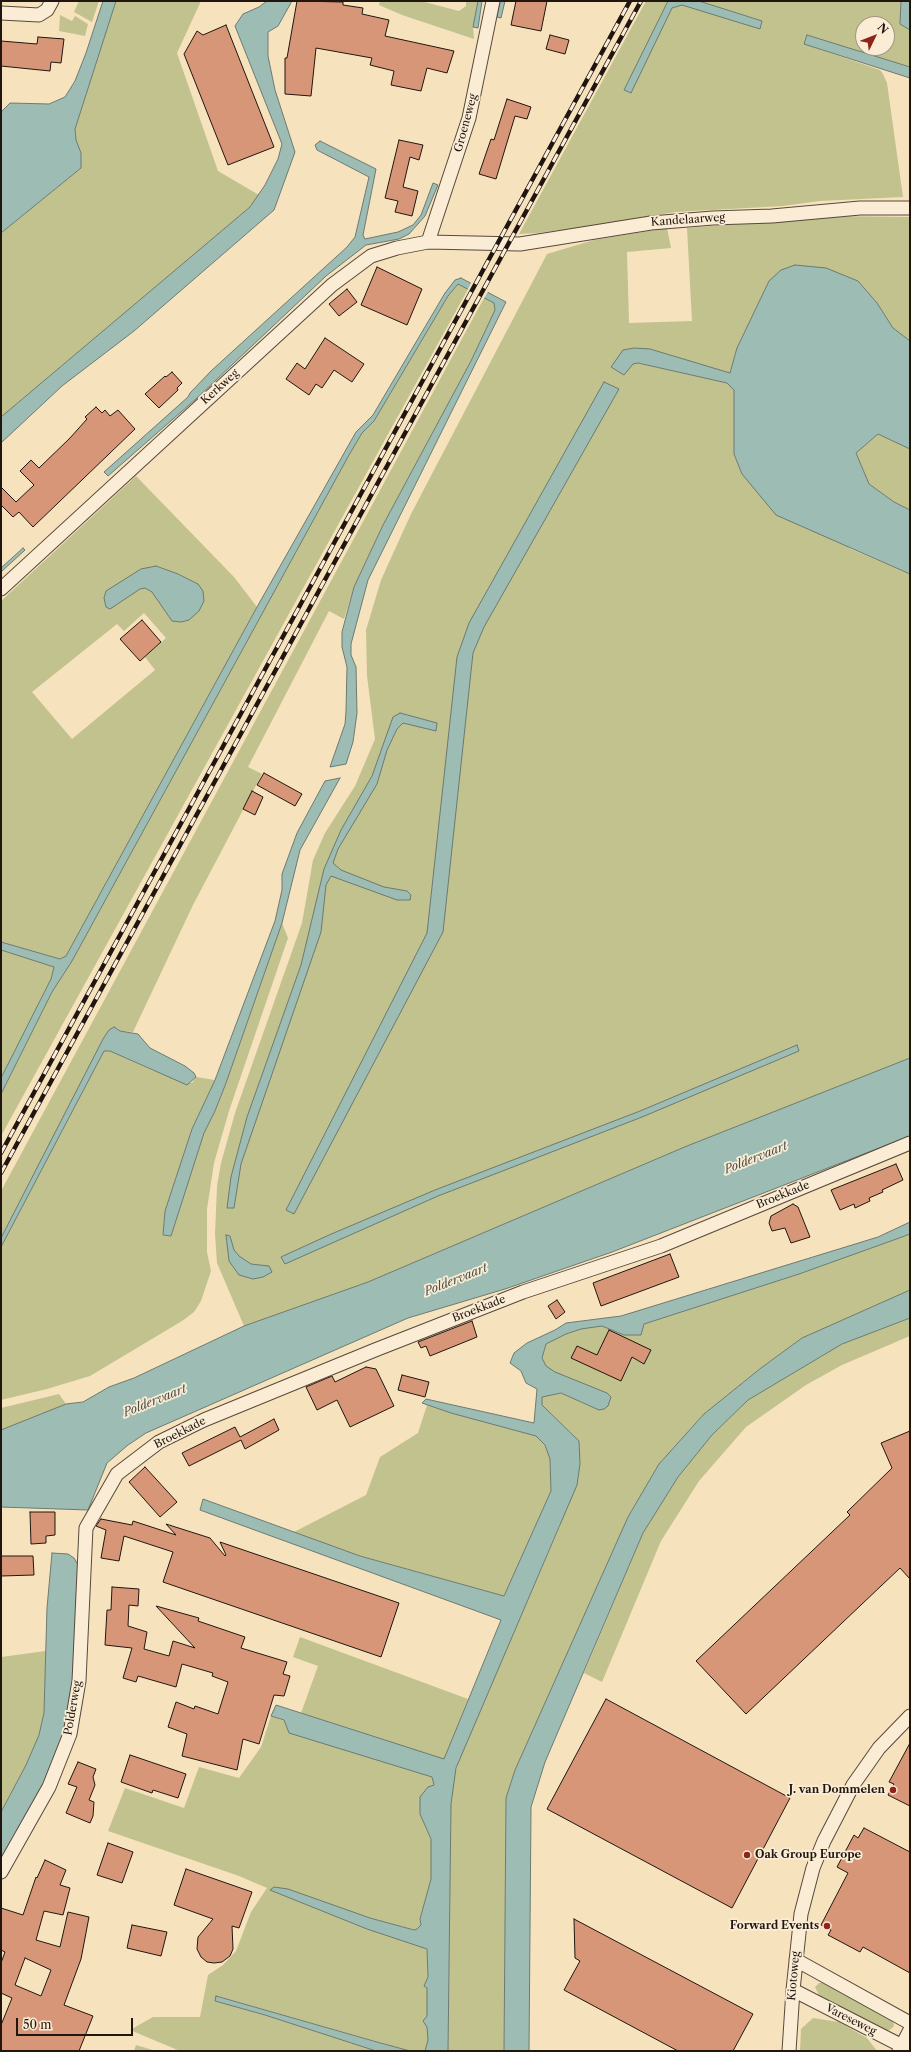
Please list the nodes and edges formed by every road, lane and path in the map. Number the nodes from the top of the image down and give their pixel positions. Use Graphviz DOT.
graph roads {
  1 [pos="52,1"];
  2 [pos="493,1"];
  3 [pos="1,13"];
  4 [pos="910,208"];
  5 [pos="428,242"];
  6 [pos="467,244"];
  7 [pos="1,589"];
  8 [pos="910,1143"];
  9 [pos="86,1528"];
  10 [pos="910,1716"];
  11 [pos="1,1872"];
  12 [pos="796,1960"];
  13 [pos="793,1990"];
  14 [pos="910,2023"];
  15 [pos="910,2030"];
  16 [pos="904,2049"];
  17 [pos="789,2051"];
  1 -- 3 [label="street"];
  2 -- 5 [label="street, Groeneweg"];
  4 -- 6 [label="street, Kandelaarweg"];
  5 -- 6 [label="street, Kerkweg"];
  5 -- 7 [label="street, Kerkweg"];
  8 -- 9 [label="street, Broekkade"];
  9 -- 11 [label="street, Polderweg"];
  10 -- 12 [label="street, Kiotoweg"];
  12 -- 13 [label="street, Kiotoweg"];
  12 -- 14 [label="street"];
  13 -- 16 [label="street, Vareseweg"];
  13 -- 17 [label="street, Kiotoweg"];
  15 -- 16 [label="street"];
}
